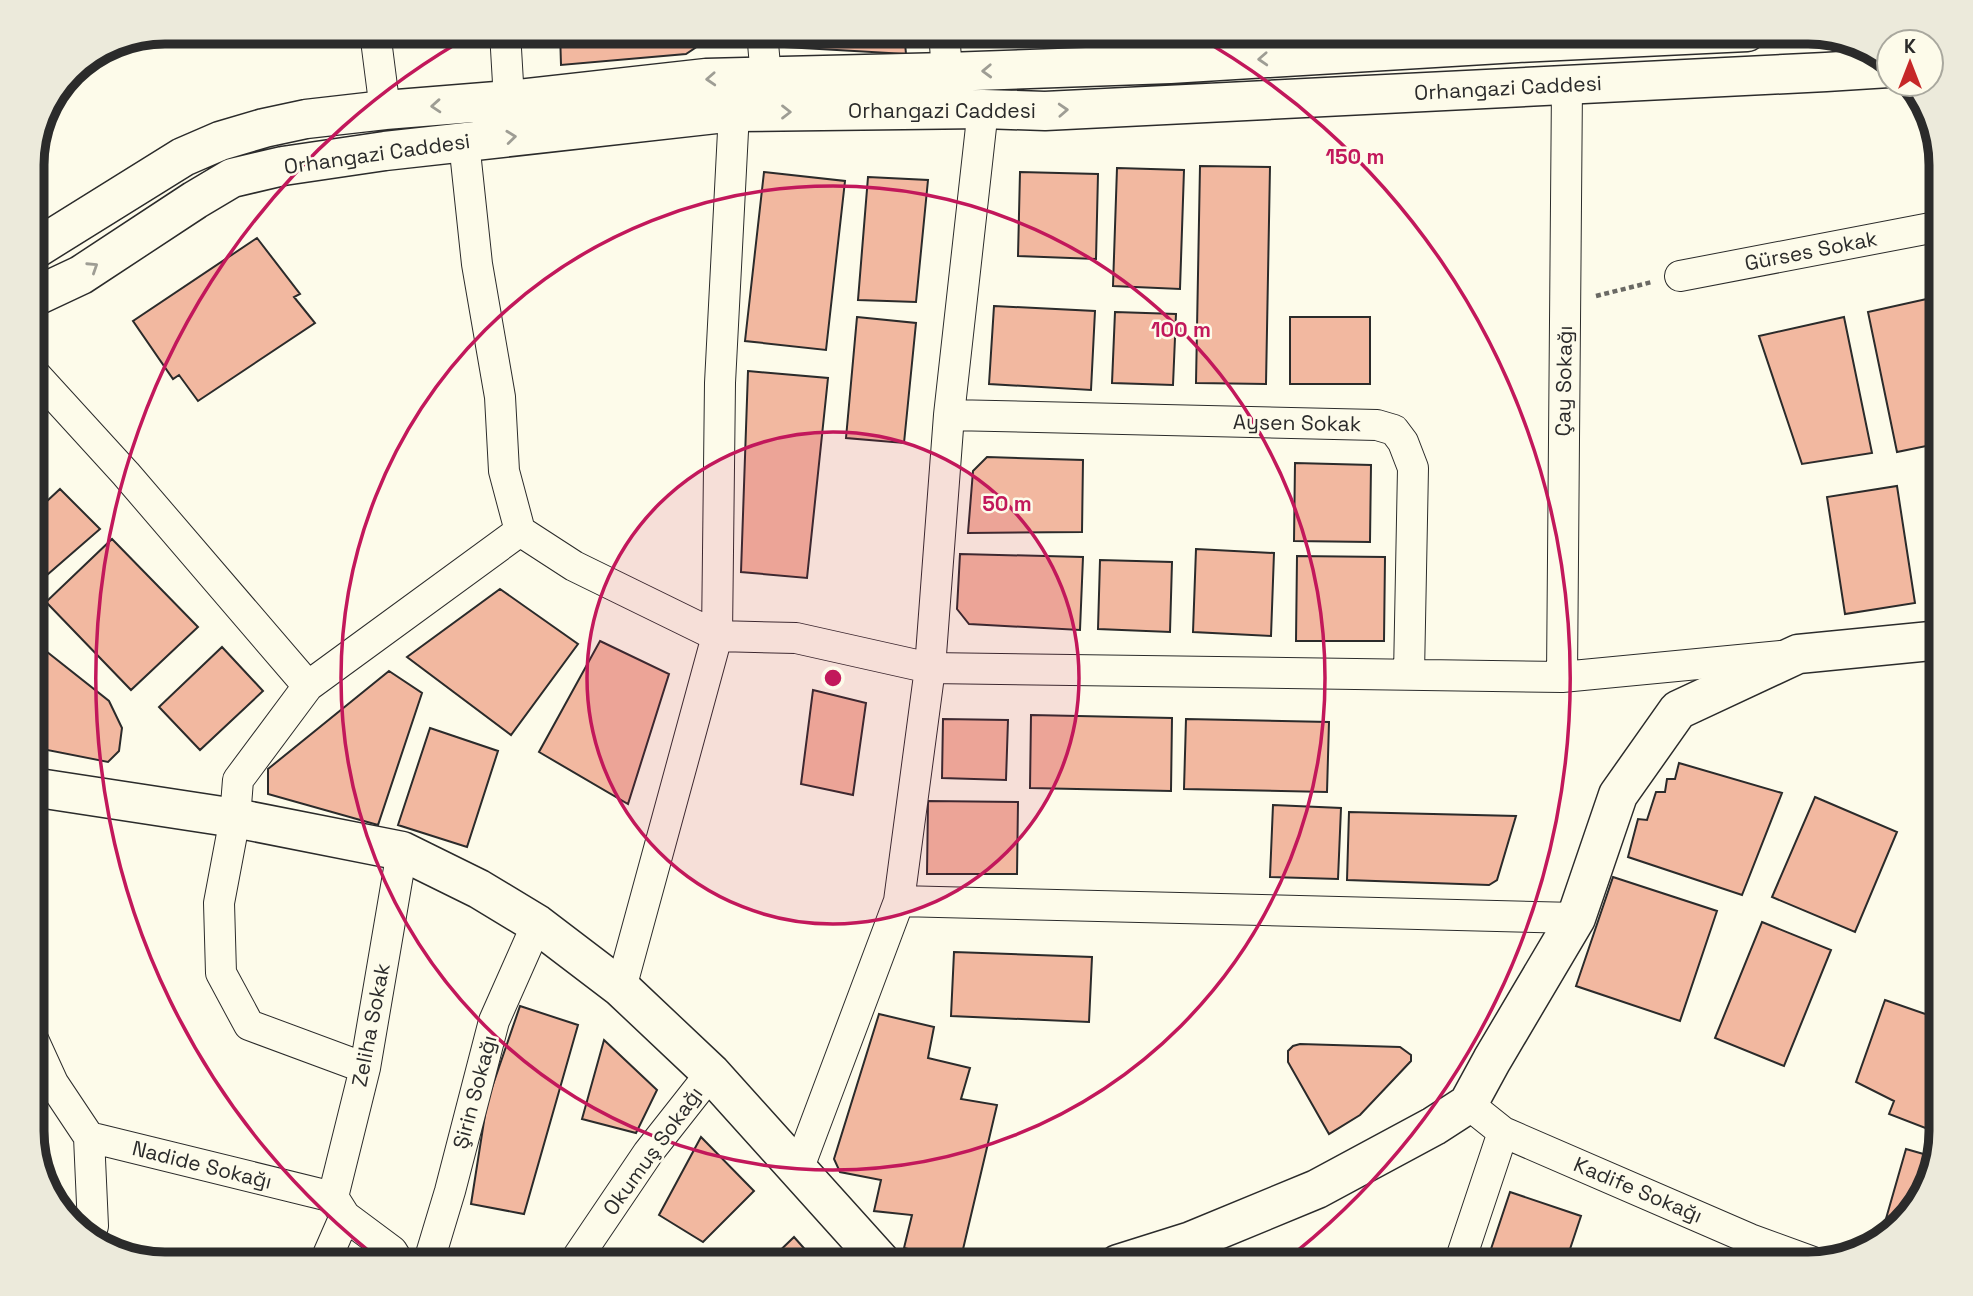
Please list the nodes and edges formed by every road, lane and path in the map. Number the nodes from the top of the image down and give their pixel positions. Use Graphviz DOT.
graph roads {
  1 [pos="377,44"];
  2 [pos="506,44"];
  3 [pos="763,44"];
  4 [pos="945,44"];
  5 [pos="1342,44"];
  6 [pos="1875,69"];
  7 [pos="947,72"];
  8 [pos="766,77"];
  9 [pos="1567,85"];
  10 [pos="509,100"];
  11 [pos="983,109"];
  12 [pos="385,110"];
  13 [pos="734,112"];
  14 [pos="464,142"];
  15 [pos="1929,228"];
  16 [pos="44,244"];
  17 [pos="1681,276"];
  18 [pos="44,292"];
  19 [pos="1565,303"];
  20 [pos="44,384"];
  21 [pos="949,415"];
  22 [pos="520,531"];
  23 [pos="717,636"];
  24 [pos="1929,641"];
  25 [pos="1798,654"];
  26 [pos="930,668"];
  27 [pos="1409,674"];
  28 [pos="1562,677"];
  29 [pos="309,686"];
  30 [pos="44,789"];
  31 [pos="235,817"];
  32 [pos="402,851"];
  33 [pos="899,901"];
  34 [pos="1576,918"];
  35 [pos="537,924"];
  36 [pos="621,988"];
  37 [pos="365,1068"];
  38 [pos="711,1073"];
  39 [pos="44,1087"];
  40 [pos="1468,1104"];
  41 [pos="1503,1132"];
  42 [pos="89,1137"];
  43 [pos="798,1170"];
  44 [pos="339,1206"];
  45 [pos="92,1228"];
  46 [pos="327,1252"];
  47 [pos="393,1252"];
  48 [pos="432,1252"];
  49 [pos="582,1252"];
  50 [pos="871,1252"];
  51 [pos="1158,1252"];
  52 [pos="1463,1252"];
  53 [pos="1745,1252"];
  1 -- 12 [label="street"];
  2 -- 10 [label="street"];
  3 -- 8 [label="street"];
  4 -- 7 [label="street"];
  5 -- 7 [label="main road, Orhangazi Caddesi, one-way"];
  6 -- 9 [label="main road, Orhangazi Caddesi"];
  7 -- 8 [label="main road, Orhangazi Caddesi"];
  8 -- 10 [label="main road, Orhangazi Caddesi, one-way"];
  11 -- 9 [label="main road, Orhangazi Caddesi, one-way"];
  9 -- 19 [label="street, Çay Sokağı"];
  10 -- 12 [label="main road, Orhangazi Caddesi, one-way"];
  13 -- 11 [label="main road, Orhangazi Caddesi, one-way"];
  11 -- 21 [label="street"];
  12 -- 16 [label="main road, Orhangazi Caddesi"];
  14 -- 13 [label="main road, Orhangazi Caddesi, one-way"];
  13 -- 23 [label="street"];
  18 -- 14 [label="main road, Orhangazi Caddesi, one-way"];
  14 -- 22 [label="street"];
  15 -- 17 [label="street, Gürses Sokak"];
  17 -- 19 [label="path"];
  19 -- 28 [label="street, Çay Sokağı"];
  20 -- 29 [label="street"];
  21 -- 26 [label="street"];
  21 -- 27 [label="street, Aysen Sokak"];
  22 -- 23 [label="street"];
  22 -- 29 [label="street"];
  23 -- 26 [label="street"];
  23 -- 36 [label="street"];
  24 -- 25 [label="main road"];
  25 -- 28 [label="street"];
  25 -- 34 [label="main road"];
  26 -- 27 [label="street"];
  26 -- 33 [label="street"];
  27 -- 28 [label="street"];
  29 -- 31 [label="street"];
  30 -- 31 [label="main road"];
  31 -- 32 [label="main road"];
  31 -- 37 [label="street"];
  32 -- 35 [label="main road"];
  32 -- 37 [label="street, Zeliha Sokak"];
  33 -- 34 [label="street"];
  33 -- 43 [label="street"];
  34 -- 40 [label="main road"];
  35 -- 36 [label="main road"];
  35 -- 48 [label="street, Şirin Sokağı"];
  36 -- 38 [label="main road"];
  37 -- 44 [label="street, Zeliha Sokak"];
  38 -- 43 [label="main road"];
  38 -- 49 [label="street, Okumuş Sokağı"];
  39 -- 42 [label="street"];
  40 -- 41 [label="street, Kadife Sokağı"];
  40 -- 51 [label="main road"];
  41 -- 52 [label="street"];
  41 -- 53 [label="street, Kadife Sokağı"];
  42 -- 44 [label="street, Nadide Sokağı"];
  42 -- 45 [label="street"];
  43 -- 50 [label="main road"];
  44 -- 46 [label="street, Zeliha Sokak"];
  44 -- 47 [label="street, Nadide Sokağı"];
}
